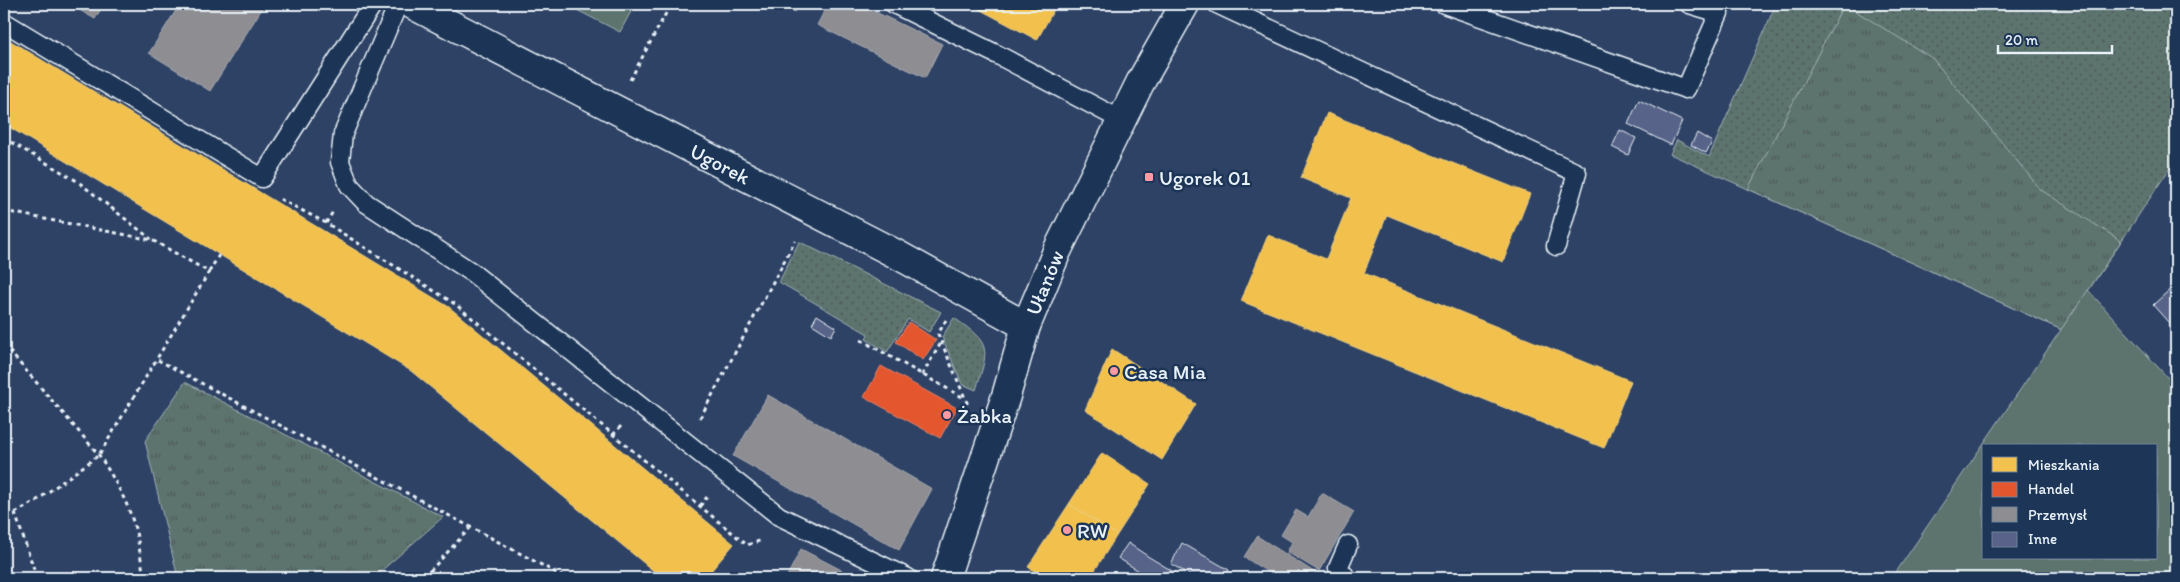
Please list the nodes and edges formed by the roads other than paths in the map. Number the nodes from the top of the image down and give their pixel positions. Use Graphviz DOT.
graph roads {
  1 [pos="372,4"];
  2 [pos="398,4"];
  3 [pos="411,4"];
  4 [pos="894,4"];
  5 [pos="1185,4"];
  6 [pos="1217,4"];
  7 [pos="1444,4"];
  8 [pos="1689,4"];
  9 [pos="1721,8"];
  10 [pos="4,22"];
  11 [pos="1121,120"];
  12 [pos="1556,246"];
  13 [pos="1026,326"];
  14 [pos="1348,545"];
  15 [pos="908,578"];
  16 [pos="945,578"];
  17 [pos="1347,578"];
  1 -- 10 [label="lane"];
  2 -- 15 [label="lane"];
  3 -- 13 [label="street, Ugorek"];
  4 -- 11 [label="lane"];
  5 -- 11 [label="street, Ułanów"];
  6 -- 12 [label="lane"];
  7 -- 9 [label="lane"];
  8 -- 9 [label="lane"];
  11 -- 13 [label="street, Ułanów"];
  13 -- 16 [label="street, Ułanów"];
  14 -- 17 [label="lane"];
}
